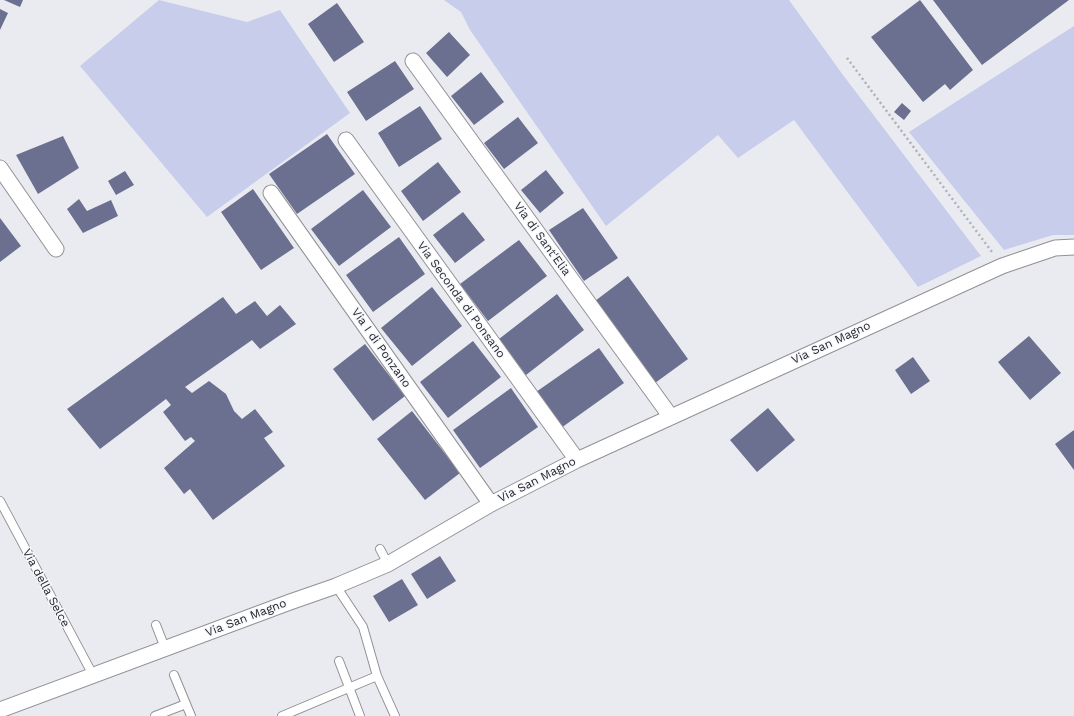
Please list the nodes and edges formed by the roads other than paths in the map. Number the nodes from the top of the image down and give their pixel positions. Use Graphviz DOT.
graph roads {
  1 [pos="413,61"];
  2 [pos="346,140"];
  3 [pos="0,168"];
  4 [pos="271,193"];
  5 [pos="1074,247"];
  6 [pos="56,249"];
  7 [pos="671,416"];
  8 [pos="577,460"];
  9 [pos="0,501"];
  10 [pos="491,504"];
  11 [pos="380,549"];
  12 [pos="388,564"];
  13 [pos="336,586"];
  14 [pos="156,625"];
  15 [pos="165,648"];
  16 [pos="339,661"];
  17 [pos="93,675"];
  18 [pos="174,675"];
  19 [pos="377,676"];
  20 [pos="349,688"];
  21 [pos="186,704"];
  22 [pos="5,711"];
  23 [pos="155,716"];
  24 [pos="191,716"];
  25 [pos="282,716"];
  26 [pos="360,716"];
  27 [pos="395,716"];
  1 -- 7 [label="street, Via di Sant'Elia"];
  2 -- 8 [label="street, Via Seconda di Ponsano"];
  3 -- 6 [label="street"];
  4 -- 10 [label="street, Via I di Ponzano"];
  5 -- 7 [label="street, Via San Magno"];
  7 -- 8 [label="street, Via San Magno"];
  8 -- 10 [label="street, Via San Magno"];
  9 -- 17 [label="lane, Via della Selce"];
  10 -- 12 [label="street, Via San Magno"];
  11 -- 12 [label="lane"];
  12 -- 13 [label="street, Via San Magno"];
  13 -- 15 [label="street, Via San Magno"];
  13 -- 19 [label="lane"];
  14 -- 15 [label="lane"];
  15 -- 17 [label="street, Via San Magno"];
  16 -- 20 [label="lane"];
  17 -- 22 [label="street, Via San Magno"];
  18 -- 21 [label="lane"];
  19 -- 20 [label="lane"];
  19 -- 27 [label="lane"];
  20 -- 25 [label="lane"];
  20 -- 26 [label="lane"];
  21 -- 23 [label="lane"];
  21 -- 24 [label="lane"];
}
